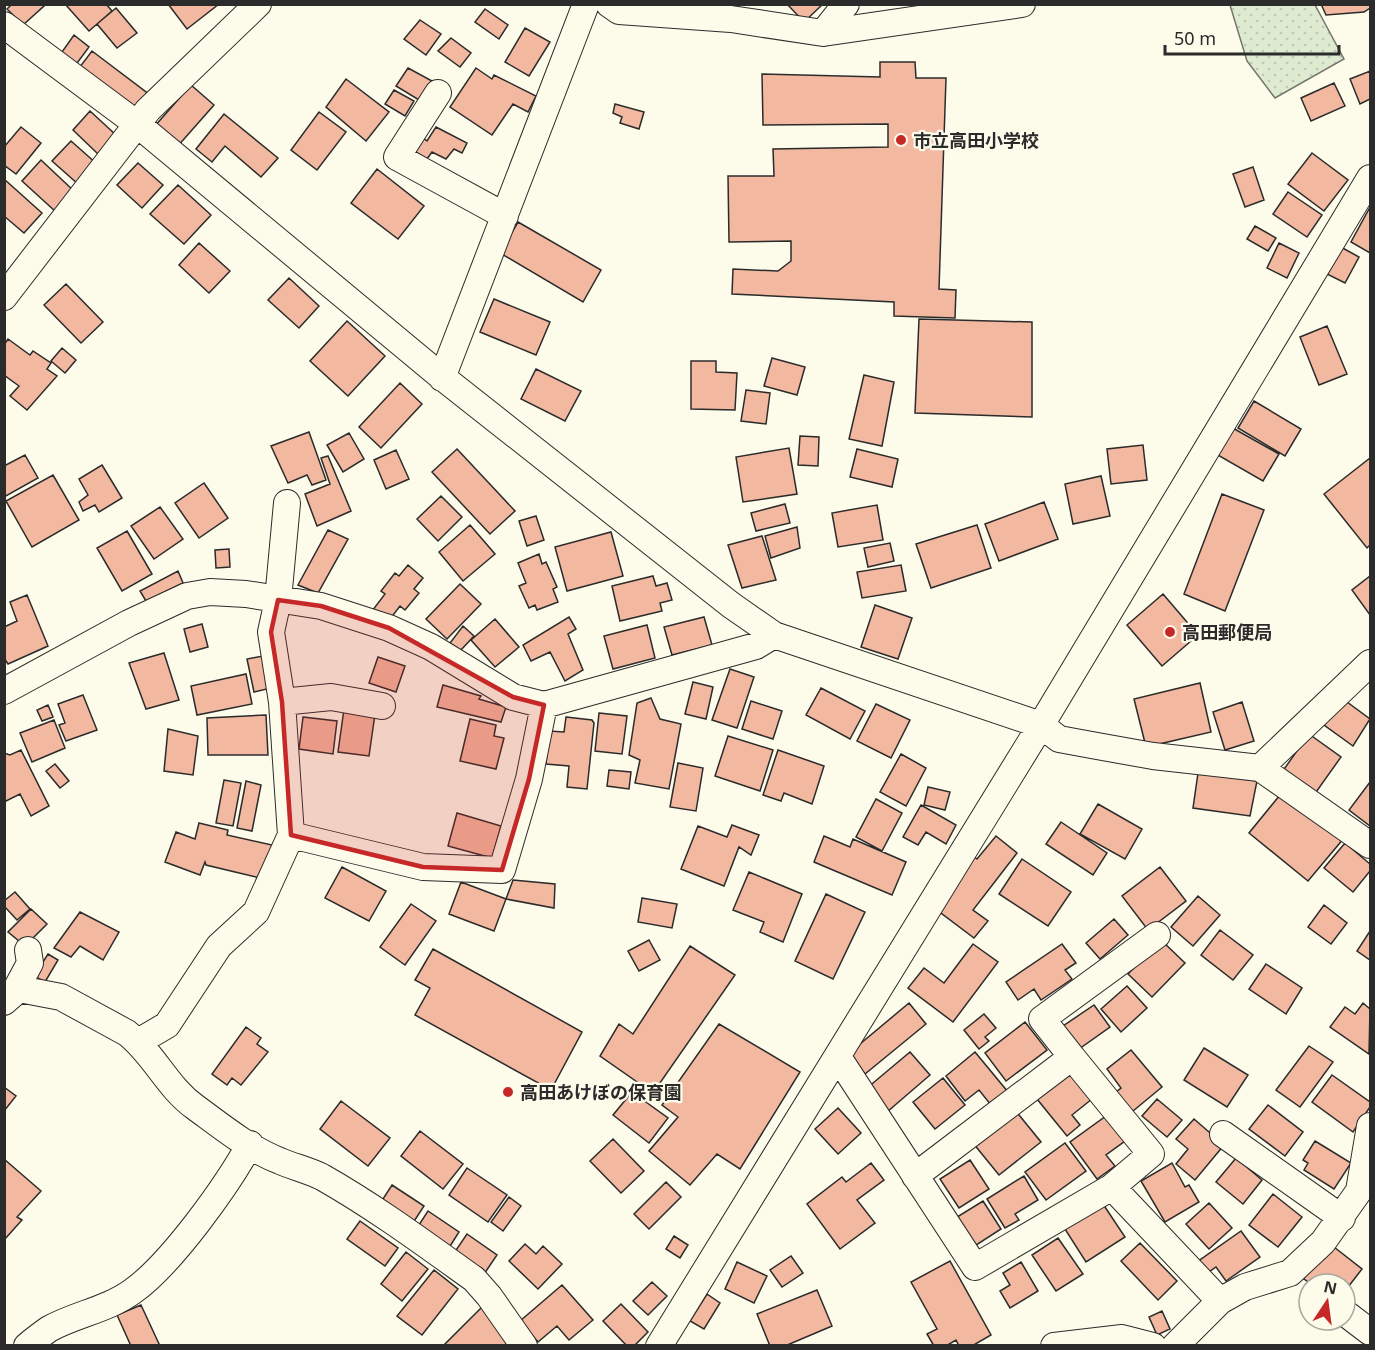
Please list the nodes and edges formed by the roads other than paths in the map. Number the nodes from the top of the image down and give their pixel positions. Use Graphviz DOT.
graph roads {
  1 [pos="258,4"];
  2 [pos="586,4"];
  3 [pos="609,4"];
  4 [pos="846,4"];
  5 [pos="1022,4"];
  6 [pos="4,25"];
  7 [pos="823,33"];
  8 [pos="438,93"];
  9 [pos="137,124"];
  10 [pos="1371,178"];
  11 [pos="505,216"];
  12 [pos="4,297"];
  13 [pos="442,378"];
  14 [pos="287,503"];
  15 [pos="278,600"];
  16 [pos="774,635"];
  17 [pos="1371,663"];
  18 [pos="4,691"];
  19 [pos="282,702"];
  20 [pos="544,705"];
  21 [pos="382,706"];
  22 [pos="1041,725"];
  23 [pos="1260,768"];
  24 [pos="291,835"];
  25 [pos="1371,845"];
  26 [pos="1157,935"];
  27 [pos="28,950"];
  28 [pos="9,997"];
  29 [pos="138,1042"];
  30 [pos="838,1057"];
  31 [pos="1072,1057"];
  32 [pos="1223,1134"];
  33 [pos="1369,1137"];
  34 [pos="250,1144"];
  35 [pos="915,1176"];
  36 [pos="1112,1187"];
  37 [pos="1342,1218"];
  38 [pos="1305,1272"];
  39 [pos="1297,1280"];
  40 [pos="1220,1301"];
  41 [pos="1357,1322"];
  42 [pos="1371,1332"];
  43 [pos="1180,1343"];
  44 [pos="27,1346"];
  45 [pos="524,1346"];
  46 [pos="660,1346"];
  47 [pos="1054,1346"];
  48 [pos="1153,1346"];
  1 -- 9 [label="street"];
  2 -- 11 [label="street"];
  3 -- 7 [label="street"];
  4 -- 7 [label="street"];
  5 -- 7 [label="street"];
  6 -- 9 [label="street"];
  8 -- 11 [label="street"];
  9 -- 12 [label="street"];
  9 -- 13 [label="street"];
  10 -- 22 [label="street"];
  11 -- 13 [label="street"];
  13 -- 16 [label="street"];
  14 -- 15 [label="street"];
  15 -- 18 [label="street"];
  15 -- 19 [label="street"];
  15 -- 20 [label="street"];
  16 -- 20 [label="street"];
  16 -- 22 [label="street"];
  17 -- 23 [label="street"];
  19 -- 21 [label="street"];
  19 -- 24 [label="street"];
  20 -- 24 [label="street"];
  22 -- 23 [label="street"];
  22 -- 30 [label="street"];
  23 -- 25 [label="street"];
  24 -- 29 [label="street"];
  26 -- 31 [label="street"];
  27 -- 28 [label="street"];
  28 -- 29 [label="street"];
  29 -- 34 [label="street"];
  30 -- 35 [label="street"];
  30 -- 46 [label="street"];
  31 -- 35 [label="street"];
  31 -- 36 [label="street"];
  32 -- 37 [label="street"];
  33 -- 37 [label="street"];
  34 -- 44 [label="street"];
  34 -- 45 [label="street"];
  35 -- 36 [label="street"];
  36 -- 40 [label="street"];
  37 -- 38 [label="street"];
  39 -- 40 [label="street"];
  40 -- 43 [label="street"];
  41 -- 42 [label="street"];
  47 -- 48 [label="street"];
}
